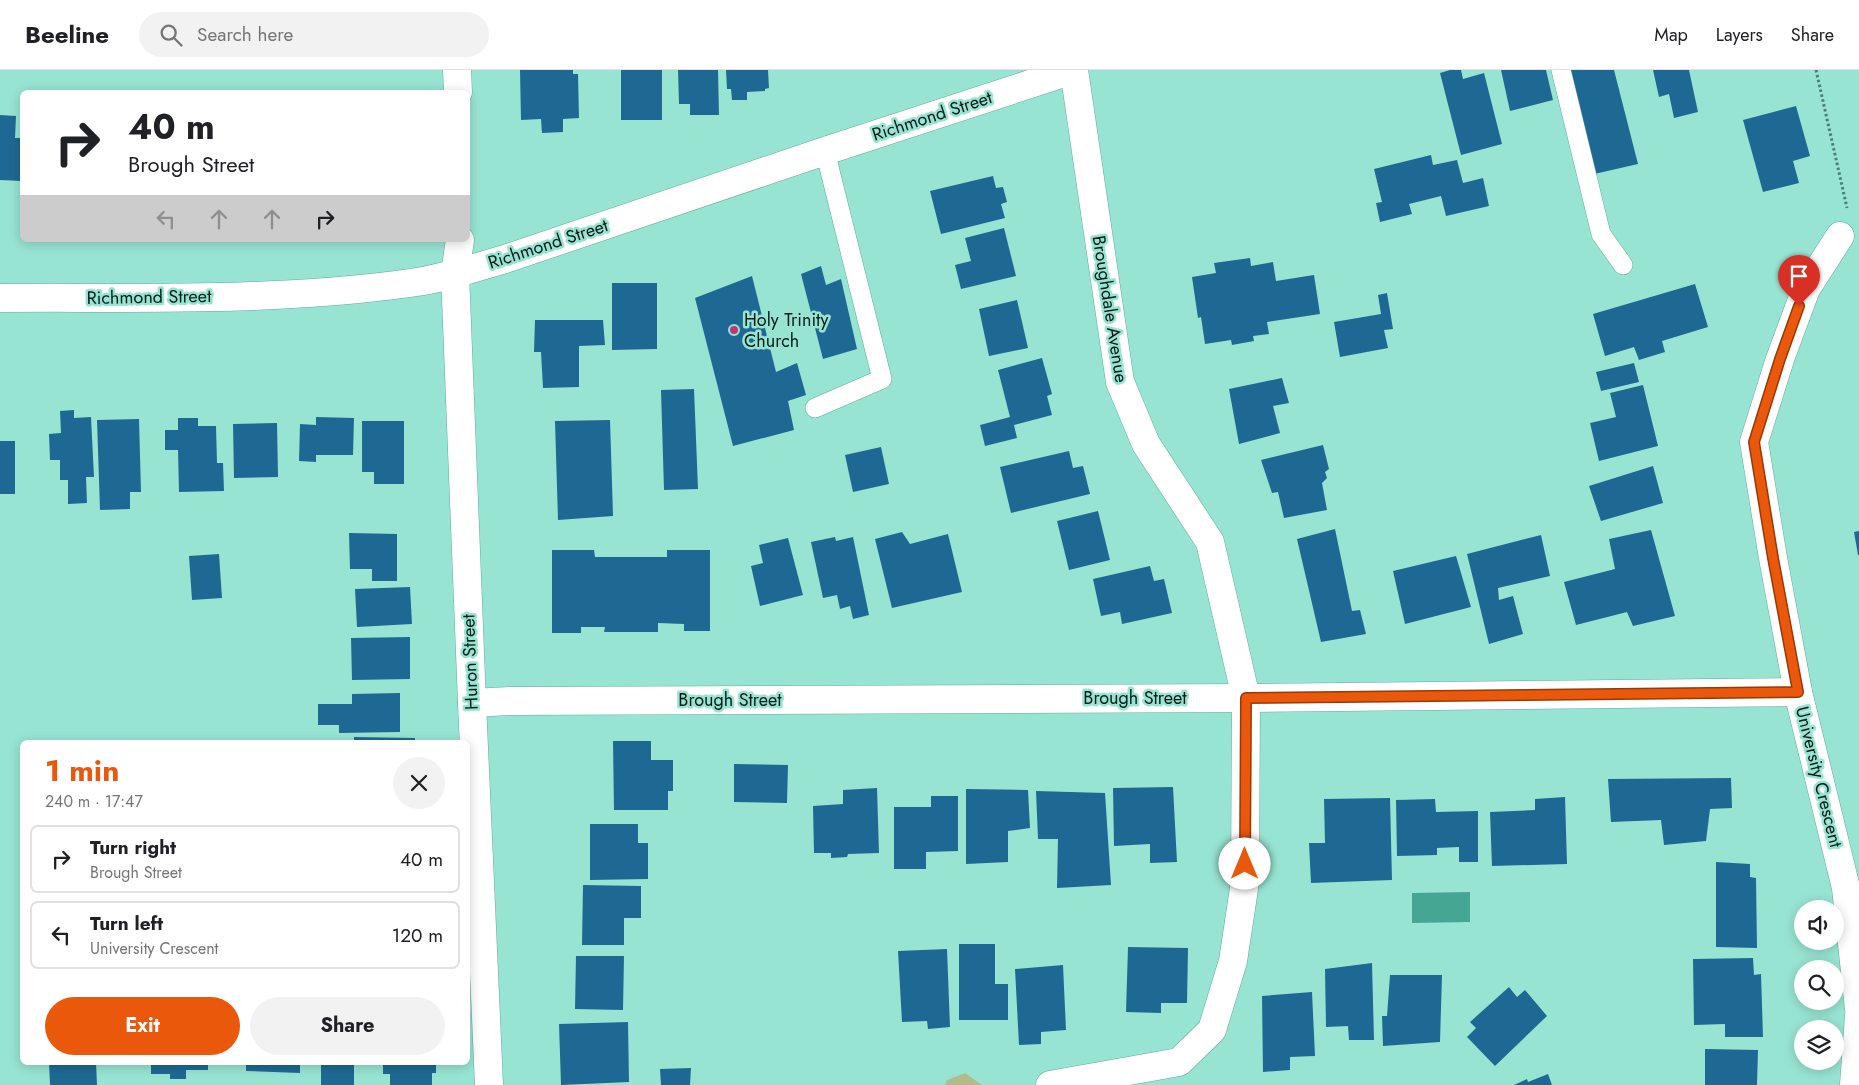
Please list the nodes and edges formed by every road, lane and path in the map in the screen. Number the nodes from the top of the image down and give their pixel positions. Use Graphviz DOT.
graph roads {
  1 [pos="457,70"];
  2 [pos="1561,70"];
  3 [pos="1816,70"];
  4 [pos="1064,71"];
  5 [pos="458,90"];
  6 [pos="825,151"];
  7 [pos="1840,236"];
  8 [pos="460,242"];
  9 [pos="1623,266"];
  10 [pos="455,273"];
  11 [pos="0,298"];
  12 [pos="816,408"];
  13 [pos="1798,692"];
  14 [pos="1246,698"];
  15 [pos="472,703"];
  16 [pos="1859,1009"];
  17 [pos="1859,1016"];
  18 [pos="489,1085"];
  19 [pos="1050,1085"];
  20 [pos="1854,1085"];
  1 -- 5 [label="street"];
  2 -- 9 [label="lane"];
  3 -- 7 [label="path"];
  4 -- 6 [label="street, Richmond Street"];
  4 -- 14 [label="street, Broughdale Avenue"];
  6 -- 10 [label="street, Richmond Street"];
  6 -- 12 [label="lane"];
  7 -- 13 [label="street, University Crescent"];
  8 -- 10 [label="street, Huron Street"];
  10 -- 11 [label="street, Richmond Street"];
  10 -- 15 [label="street, Huron Street"];
  13 -- 14 [label="street, Brough Street"];
  13 -- 16 [label="street, University Crescent"];
  14 -- 15 [label="street, Brough Street"];
  14 -- 19 [label="street, Broughdale Avenue"];
  15 -- 18 [label="street, Huron Street"];
  17 -- 20 [label="street"];
}
